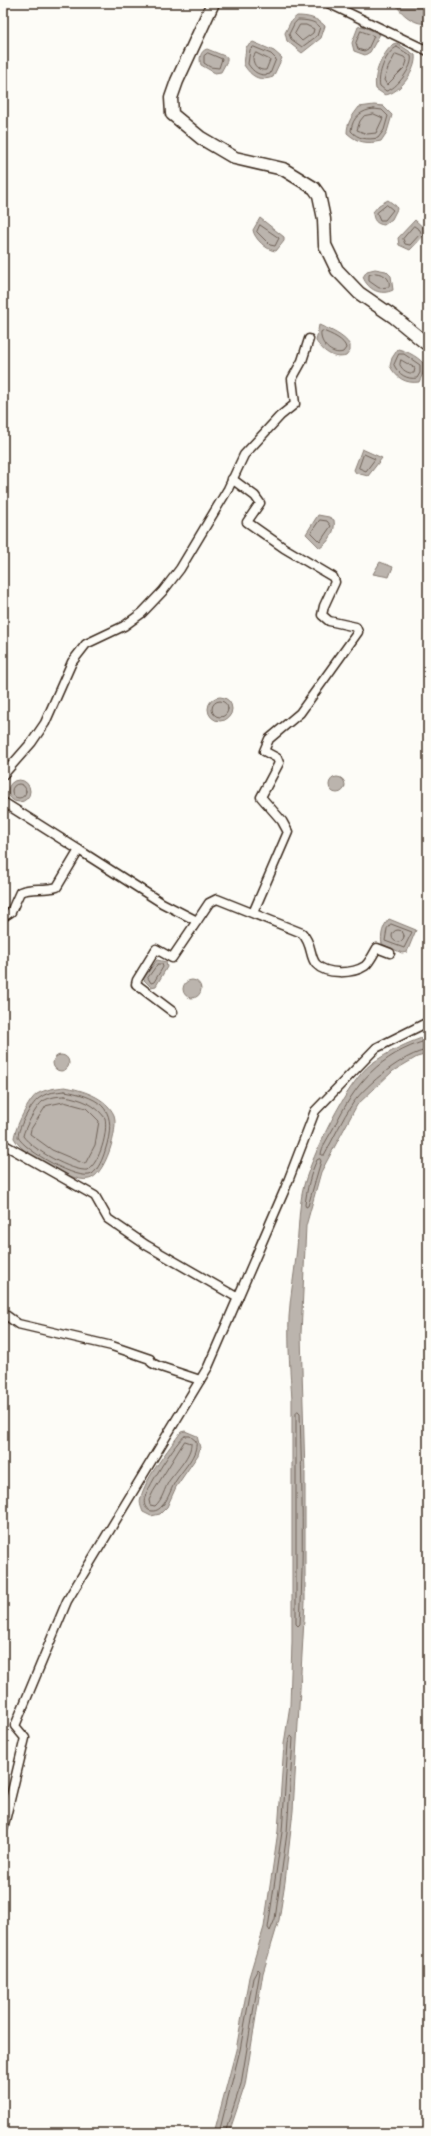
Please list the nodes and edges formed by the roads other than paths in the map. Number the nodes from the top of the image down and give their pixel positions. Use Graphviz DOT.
graph roads {
  1 [pos="213,3"];
  2 [pos="328,3"];
  3 [pos="428,51"];
  4 [pos="309,338"];
  5 [pos="428,345"];
  6 [pos="232,479"];
  7 [pos="3,775"];
  8 [pos="3,802"];
  9 [pos="79,850"];
  10 [pos="253,914"];
  11 [pos="3,915"];
  12 [pos="197,921"];
  13 [pos="390,953"];
  14 [pos="173,1012"];
  15 [pos="428,1022"];
  16 [pos="3,1144"];
  17 [pos="238,1298"];
  18 [pos="3,1313"];
  19 [pos="200,1380"];
  20 [pos="7,1793"];
  21 [pos="3,1829"];
  1 -- 5 [label="main road"];
  2 -- 3 [label="street"];
  4 -- 6 [label="street"];
  6 -- 7 [label="street"];
  6 -- 10 [label="street"];
  8 -- 9 [label="street"];
  9 -- 11 [label="street"];
  9 -- 12 [label="street"];
  10 -- 12 [label="street"];
  10 -- 13 [label="street"];
  12 -- 14 [label="street"];
  15 -- 17 [label="street"];
  16 -- 17 [label="street"];
  17 -- 19 [label="street"];
  18 -- 19 [label="street"];
  19 -- 20 [label="street"];
  20 -- 21 [label="street"];
}
